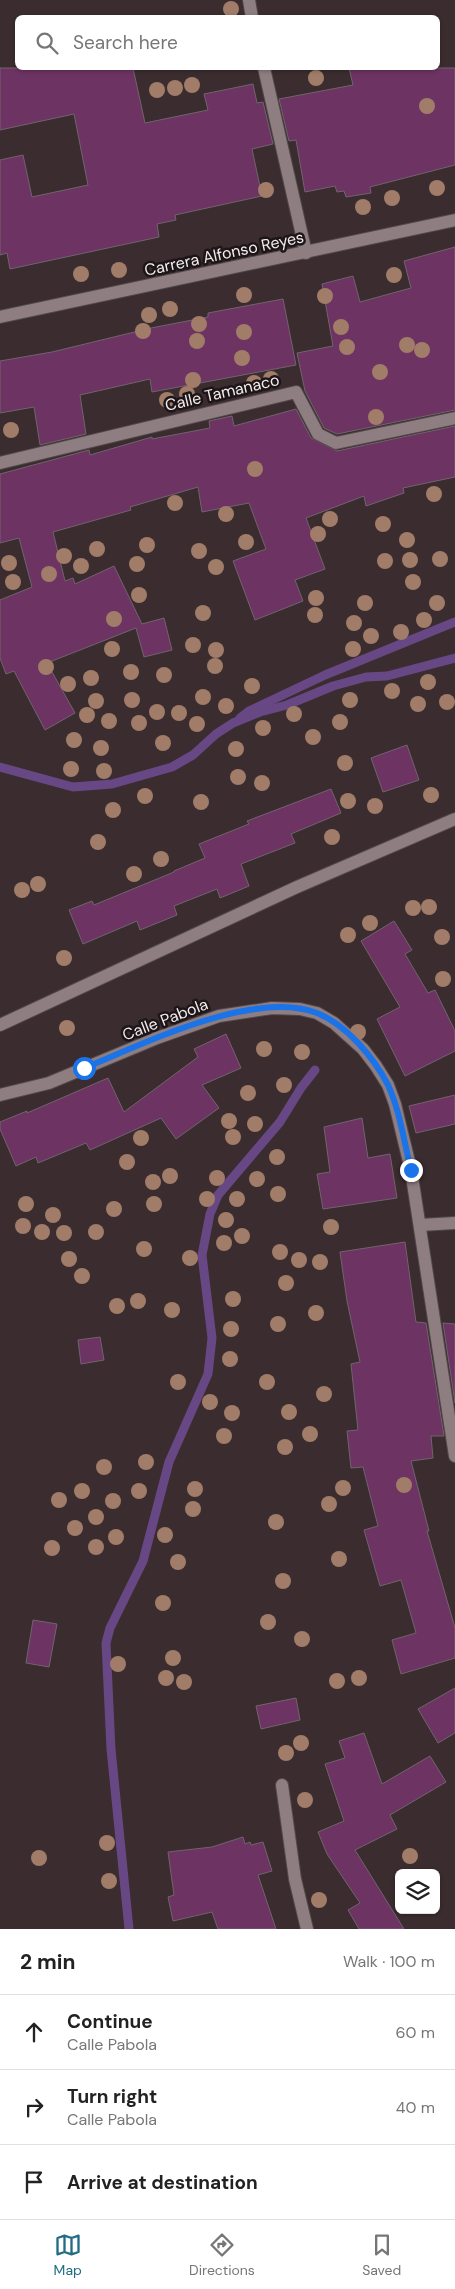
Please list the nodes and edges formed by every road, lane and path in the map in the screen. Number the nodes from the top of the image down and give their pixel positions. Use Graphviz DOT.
graph roads {
  1 [pos="248,0"];
  2 [pos="251,15"];
  3 [pos="264,70"];
  4 [pos="455,220"];
  5 [pos="306,253"];
  6 [pos="0,317"];
  7 [pos="455,418"];
  8 [pos="0,463"];
  9 [pos="455,819"];
  10 [pos="0,1025"];
  11 [pos="0,1095"];
  12 [pos="455,1223"];
  13 [pos="420,1225"];
  14 [pos="455,1456"];
  15 [pos="282,1785"];
  16 [pos="307,1929"];
  1 -- 2 [label="street"];
  3 -- 5 [label="street"];
  4 -- 5 [label="street, Carrera Alfonso Reyes"];
  5 -- 6 [label="street, Carrera Alfonso Reyes"];
  7 -- 8 [label="street, Calle Tamanaco"];
  9 -- 10 [label="street"];
  11 -- 13 [label="street, Calle Pabola"];
  12 -- 13 [label="street"];
  13 -- 14 [label="street, Calle Pabola"];
  15 -- 16 [label="street"];
}
